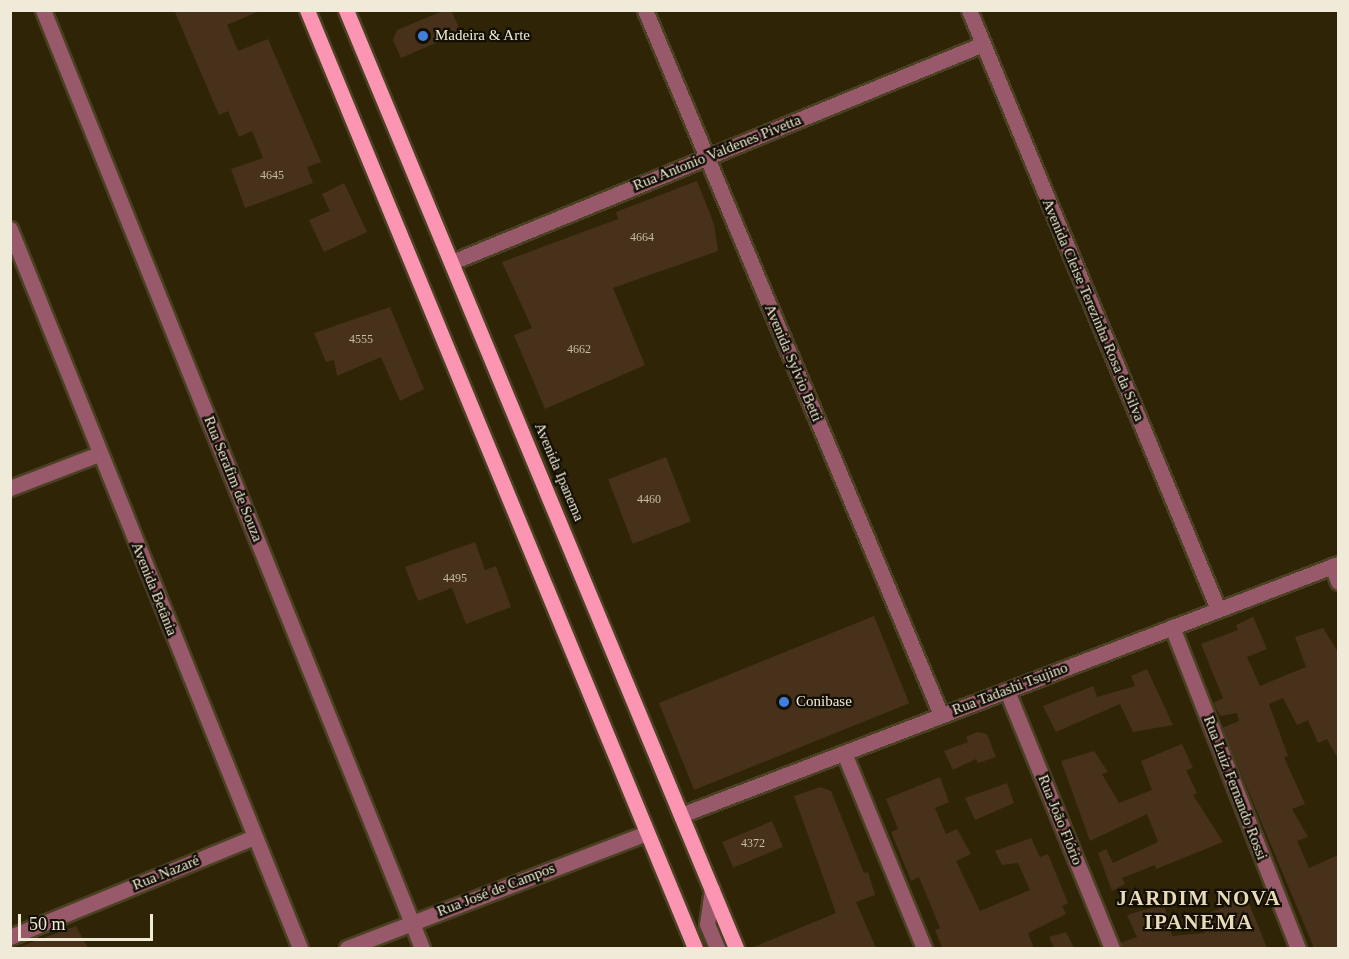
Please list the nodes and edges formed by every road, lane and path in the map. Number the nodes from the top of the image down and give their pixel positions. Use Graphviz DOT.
graph roads {
  1 [pos="43,10"];
  2 [pos="307,10"];
  3 [pos="346,10"];
  4 [pos="645,10"];
  5 [pos="969,10"];
  6 [pos="983,44"];
  7 [pos="706,157"];
  8 [pos="10,229"];
  9 [pos="452,262"];
  10 [pos="99,454"];
  11 [pos="10,488"];
  12 [pos="1335,565"];
  13 [pos="1338,582"];
  14 [pos="1218,609"];
  15 [pos="1172,627"];
  16 [pos="1007,691"];
  17 [pos="941,715"];
  18 [pos="844,753"];
  19 [pos="681,815"];
  20 [pos="646,833"];
  21 [pos="254,837"];
  22 [pos="712,889"];
  23 [pos="679,910"];
  24 [pos="412,922"];
  25 [pos="10,937"];
  26 [pos="300,948"];
  27 [pos="347,948"];
  28 [pos="422,948"];
  29 [pos="695,948"];
  30 [pos="702,948"];
  31 [pos="717,948"];
  32 [pos="736,948"];
  33 [pos="924,948"];
  34 [pos="1112,948"];
  35 [pos="1298,948"];
  1 -- 24 [label="street, Rua Serafim de Souza"];
  2 -- 20 [label="main road"];
  3 -- 9 [label="main road, Avenida Ipanema"];
  4 -- 7 [label="street, Avenida Sylvio Betti"];
  5 -- 6 [label="street, Avenida Cleise Terezinha Rosa da Silva"];
  6 -- 7 [label="street, Rua Antonio Valdenes Pivetta"];
  6 -- 14 [label="street, Avenida Cleise Terezinha Rosa da Silva"];
  7 -- 9 [label="street, Rua Antonio Valdenes Pivetta"];
  7 -- 17 [label="street, Avenida Sylvio Betti"];
  8 -- 10 [label="street, Avenida Betânia"];
  9 -- 19 [label="main road, Avenida Ipanema"];
  10 -- 11 [label="street"];
  10 -- 21 [label="street, Avenida Betânia"];
  12 -- 13 [label="street"];
  12 -- 14 [label="street, Rua Tadashi Tsujino"];
  14 -- 15 [label="street, Rua Tadashi Tsujino"];
  15 -- 16 [label="street, Rua Tadashi Tsujino"];
  15 -- 35 [label="street, Rua Luiz Fernando Rossi"];
  16 -- 17 [label="street, Rua Tadashi Tsujino"];
  16 -- 34 [label="street, Rua João Flório"];
  17 -- 18 [label="street, Rua Tadashi Tsujino"];
  18 -- 19 [label="street, Rua Tadashi Tsujino"];
  18 -- 33 [label="street"];
  19 -- 22 [label="main road, Avenida Ipanema"];
  20 -- 23 [label="main road"];
  20 -- 24 [label="street, Rua José de Campos"];
  21 -- 25 [label="street, Rua Nazaré"];
  21 -- 26 [label="street, Avenida Betânia"];
  22 -- 31 [label="street"];
  22 -- 32 [label="main road, Avenida Ipanema"];
  23 -- 29 [label="main road"];
  23 -- 30 [label="street"];
  24 -- 27 [label="street, Rua José de Campos"];
  24 -- 28 [label="street, Rua Serafim de Souza"];
}
